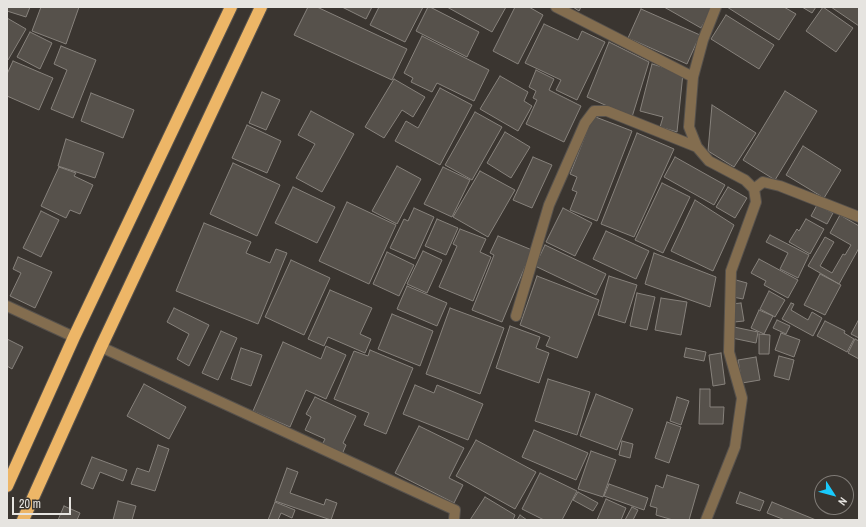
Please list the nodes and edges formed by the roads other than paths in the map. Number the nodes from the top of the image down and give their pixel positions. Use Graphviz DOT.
graph roads {
  1 [pos="231,7"];
  2 [pos="261,7"];
  3 [pos="556,7"];
  4 [pos="716,7"];
  5 [pos="693,77"];
  6 [pos="697,146"];
  7 [pos="754,189"];
  8 [pos="859,217"];
  9 [pos="7,306"];
  10 [pos="516,316"];
  11 [pos="74,337"];
  12 [pos="101,347"];
  13 [pos="7,486"];
  14 [pos="23,520"];
  15 [pos="454,520"];
  16 [pos="706,520"];
  1 -- 11 [label="highway"];
  2 -- 12 [label="highway"];
  3 -- 5 [label="street"];
  4 -- 5 [label="street"];
  5 -- 6 [label="street"];
  6 -- 7 [label="street"];
  6 -- 10 [label="street"];
  7 -- 8 [label="street"];
  7 -- 16 [label="street"];
  9 -- 11 [label="street"];
  11 -- 13 [label="highway"];
  12 -- 14 [label="highway"];
  12 -- 15 [label="street"];
}
